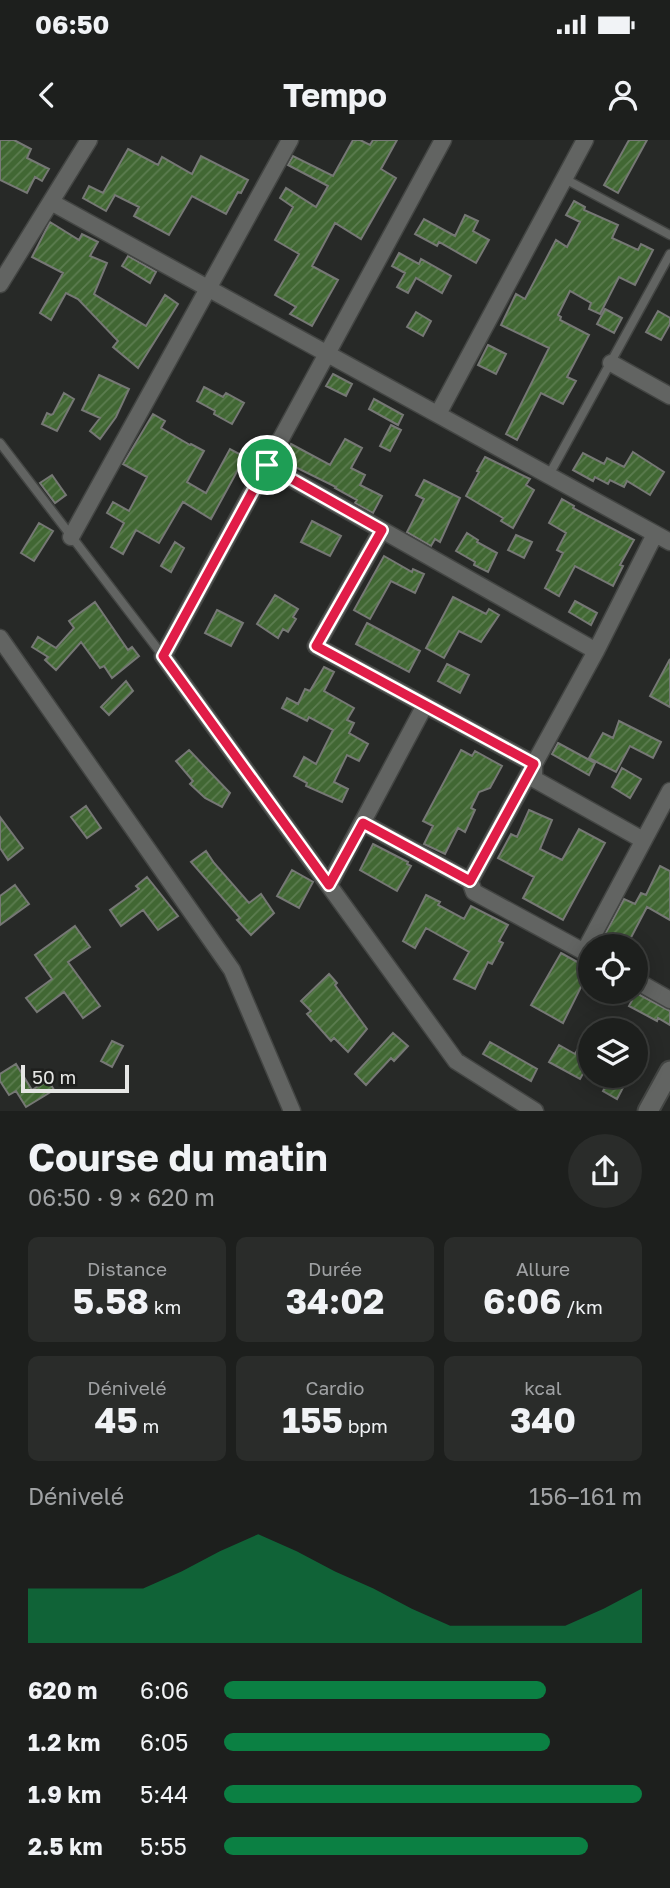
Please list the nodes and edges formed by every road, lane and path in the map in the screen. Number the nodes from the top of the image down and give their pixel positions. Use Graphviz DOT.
graph roads {
  1 [pos="89,140"];
  2 [pos="290,140"];
  3 [pos="443,140"];
  4 [pos="585,140"];
  5 [pos="565,178"];
  6 [pos="51,202"];
  7 [pos="670,235"];
  8 [pos="670,254"];
  9 [pos="0,284"];
  10 [pos="208,288"];
  11 [pos="328,353"];
  12 [pos="611,363"];
  13 [pos="670,396"];
  14 [pos="438,414"];
  15 [pos="0,443"];
  16 [pos="267,465"];
  17 [pos="549,475"];
  18 [pos="382,530"];
  19 [pos="655,534"];
  20 [pos="71,537"];
  21 [pos="670,542"];
  22 [pos="0,638"];
  23 [pos="596,651"];
  24 [pos="163,656"];
  25 [pos="425,705"];
  26 [pos="534,764"];
  27 [pos="670,791"];
  28 [pos="363,823"];
  29 [pos="643,840"];
  30 [pos="470,881"];
  31 [pos="329,885"];
  32 [pos="597,934"];
  33 [pos="578,949"];
  34 [pos="648,988"];
  35 [pos="670,1000"];
  36 [pos="670,1072"];
  37 [pos="292,1111"];
  38 [pos="535,1111"];
  39 [pos="648,1111"];
  1 -- 6 [label="street"];
  2 -- 10 [label="street"];
  3 -- 11 [label="street"];
  4 -- 5 [label="street"];
  5 -- 7 [label="lane"];
  5 -- 14 [label="street"];
  6 -- 9 [label="street"];
  6 -- 10 [label="street"];
  8 -- 12 [label="lane"];
  10 -- 11 [label="street"];
  10 -- 20 [label="street"];
  11 -- 14 [label="street"];
  11 -- 16 [label="street"];
  12 -- 13 [label="street"];
  12 -- 17 [label="lane"];
  14 -- 17 [label="street"];
  15 -- 20 [label="lane"];
  16 -- 18 [label="street"];
  16 -- 24 [label="street"];
  17 -- 19 [label="street"];
  18 -- 23 [label="street"];
  18 -- 25 [label="street"];
  19 -- 21 [label="street"];
  19 -- 23 [label="street"];
  20 -- 24 [label="lane"];
  22 -- 37 [label="street"];
  23 -- 26 [label="street"];
  24 -- 31 [label="street"];
  25 -- 26 [label="street"];
  25 -- 28 [label="street"];
  26 -- 29 [label="street"];
  26 -- 30 [label="street"];
  27 -- 29 [label="street"];
  28 -- 30 [label="street"];
  28 -- 31 [label="street"];
  29 -- 32 [label="street"];
  30 -- 33 [label="street"];
  31 -- 38 [label="street"];
  34 -- 35 [label="street"];
  36 -- 39 [label="street"];
}
